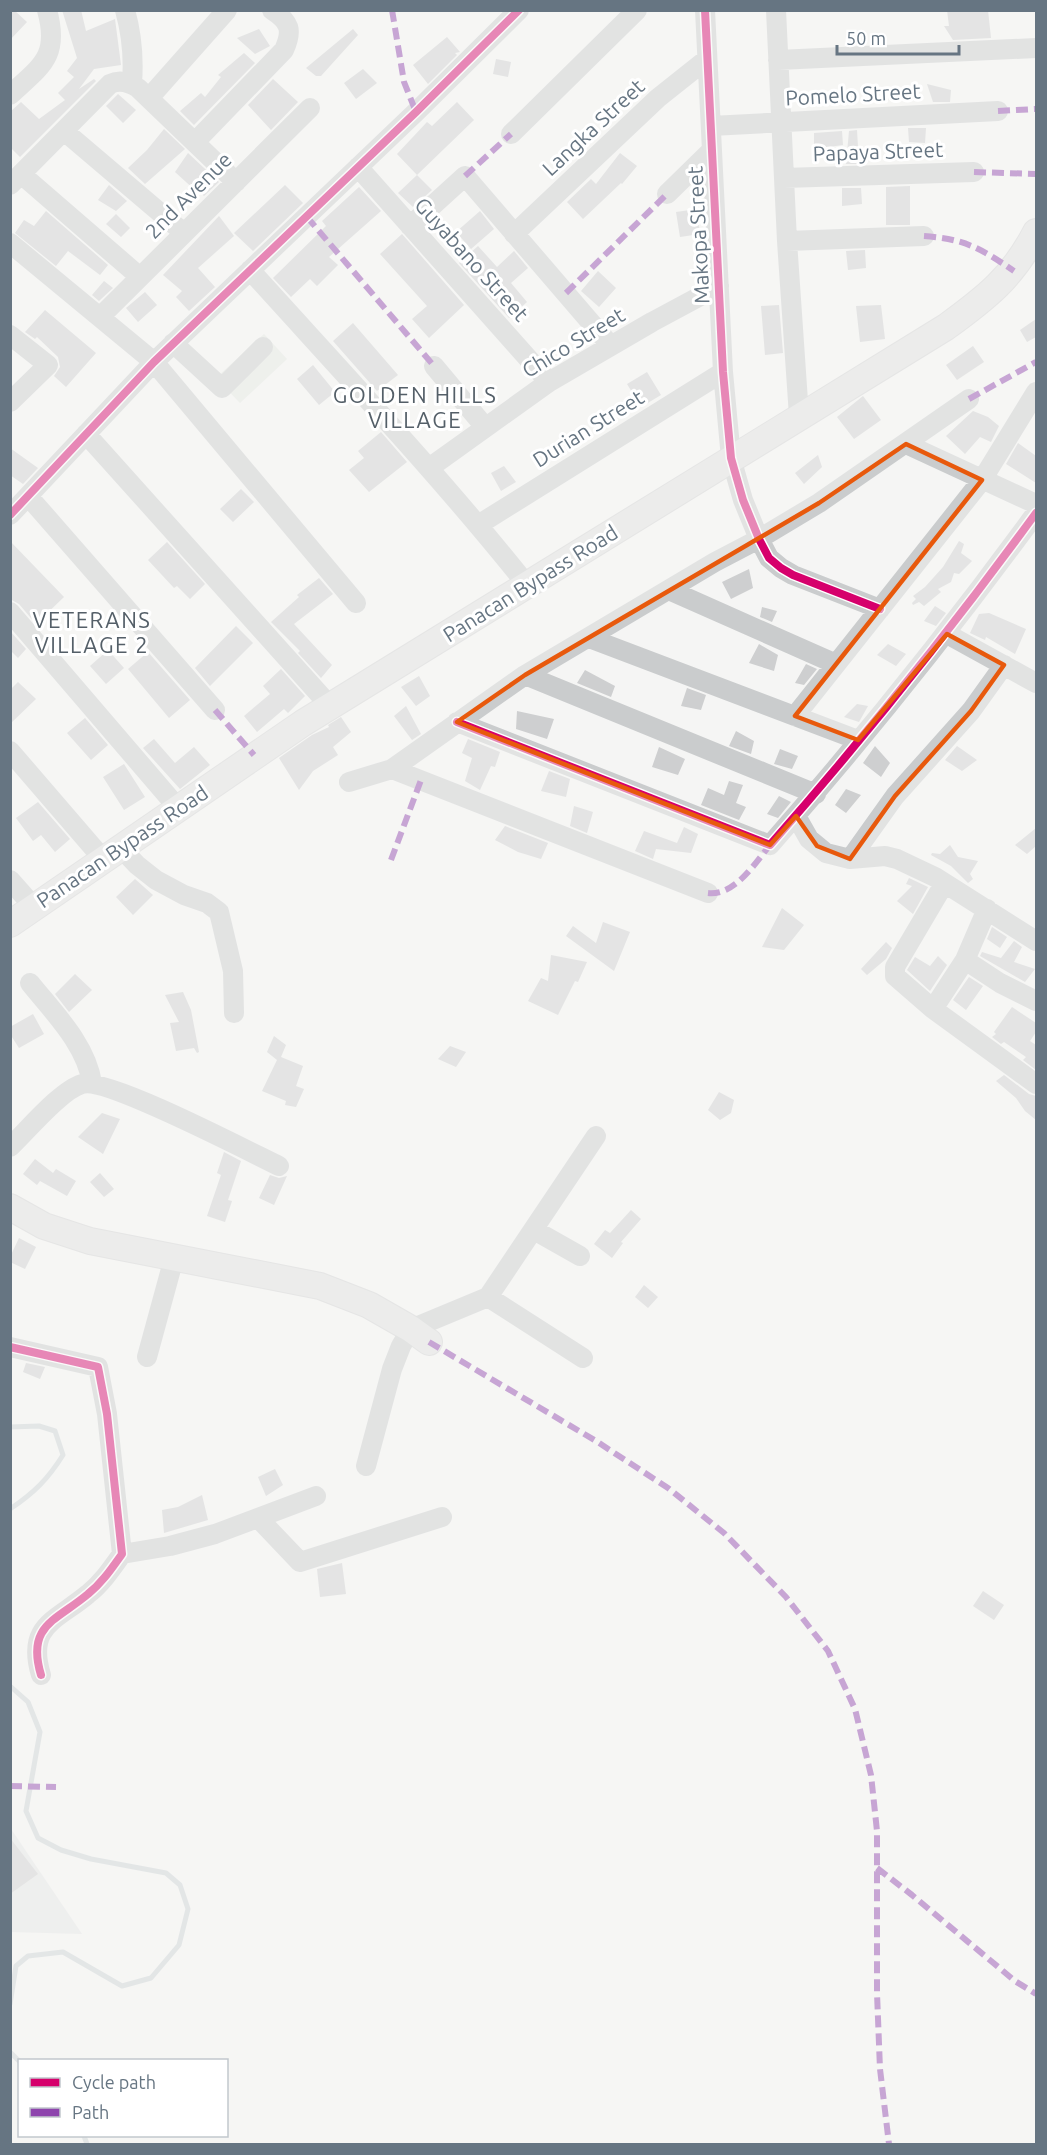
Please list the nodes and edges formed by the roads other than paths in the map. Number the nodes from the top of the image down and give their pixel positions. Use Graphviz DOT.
graph roads {
  1 [pos="47,10"];
  2 [pos="125,10"];
  3 [pos="227,10"];
  4 [pos="272,10"];
  5 [pos="519,10"];
  6 [pos="637,10"];
  7 [pos="705,10"];
  8 [pos="776,10"];
  9 [pos="1036,48"];
  10 [pos="707,59"];
  11 [pos="778,60"];
  12 [pos="132,83"];
  13 [pos="10,95"];
  14 [pos="149,98"];
  15 [pos="310,108"];
  16 [pos="998,111"];
  17 [pos="781,122"];
  18 [pos="711,126"];
  19 [pos="64,130"];
  20 [pos="511,134"];
  21 [pos="195,142"];
  22 [pos="712,150"];
  23 [pos="358,167"];
  24 [pos="974,172"];
  25 [pos="784,178"];
  26 [pos="16,180"];
  27 [pos="236,182"];
  28 [pos="667,194"];
  29 [pos="410,226"];
  30 [pos="184,232"];
  31 [pos="1036,232"];
  32 [pos="514,234"];
  33 [pos="924,236"];
  34 [pos="787,241"];
  35 [pos="10,243"];
  36 [pos="250,270"];
  37 [pos="140,277"];
  38 [pos="719,286"];
  39 [pos="100,316"];
  40 [pos="10,335"];
  41 [pos="173,343"];
  42 [pos="611,346"];
  43 [pos="263,347"];
  44 [pos="154,362"];
  45 [pos="434,366"];
  46 [pos="723,372"];
  47 [pos="549,382"];
  48 [pos="1036,392"];
  49 [pos="969,399"];
  50 [pos="10,402"];
  51 [pos="799,416"];
  52 [pos="485,427"];
  53 [pos="86,434"];
  54 [pos="906,444"];
  55 [pos="730,458"];
  56 [pos="429,468"];
  57 [pos="982,480"];
  58 [pos="28,496"];
  59 [pos="1036,504"];
  60 [pos="1036,513"];
  61 [pos="10,514"];
  62 [pos="478,525"];
  63 [pos="759,539"];
  64 [pos="527,585"];
  65 [pos="669,590"];
  66 [pos="356,603"];
  67 [pos="880,609"];
  68 [pos="10,612"];
  69 [pos="947,634"];
  70 [pos="589,638"];
  71 [pos="836,664"];
  72 [pos="1004,665"];
  73 [pos="525,675"];
  74 [pos="1036,683"];
  75 [pos="330,706"];
  76 [pos="215,710"];
  77 [pos="795,716"];
  78 [pos="457,722"];
  79 [pos="858,740"];
  80 [pos="10,751"];
  81 [pos="392,769"];
  82 [pos="349,782"];
  83 [pos="816,794"];
  84 [pos="178,808"];
  85 [pos="796,816"];
  86 [pos="112,853"];
  87 [pos="850,859"];
  88 [pos="10,880"];
  89 [pos="944,884"];
  90 [pos="708,893"];
  91 [pos="33,906"];
  92 [pos="987,909"];
  93 [pos="10,924"];
  94 [pos="1036,941"];
  95 [pos="965,960"];
  96 [pos="30,983"];
  97 [pos="1036,1001"];
  98 [pos="933,1009"];
  99 [pos="234,1013"];
  100 [pos="92,1083"];
  101 [pos="1036,1084"];
  102 [pos="596,1136"];
  103 [pos="10,1147"];
  104 [pos="279,1166"];
  105 [pos="10,1207"];
  106 [pos="534,1230"];
  107 [pos="580,1256"];
  108 [pos="174,1257"];
  109 [pos="488,1297"];
  110 [pos="420,1335"];
  111 [pos="10,1347"];
  112 [pos="147,1357"];
  113 [pos="583,1358"];
  114 [pos="366,1466"];
  115 [pos="316,1496"];
  116 [pos="442,1517"];
  117 [pos="259,1519"];
  118 [pos="122,1554"];
  119 [pos="41,1675"];
  1 -- 13 [label="street"];
  2 -- 12 [label="street"];
  3 -- 14 [label="street"];
  4 -- 21 [label="street"];
  5 -- 23 [label="street"];
  6 -- 20 [label="street"];
  7 -- 10 [label="street, Makopa Street"];
  8 -- 11 [label="street"];
  9 -- 11 [label="street"];
  10 -- 18 [label="street, Makopa Street"];
  10 -- 32 [label="street, Langka Street"];
  11 -- 17 [label="street"];
  12 -- 14 [label="street"];
  12 -- 19 [label="street"];
  14 -- 21 [label="street"];
  15 -- 27 [label="street, 2nd Avenue"];
  16 -- 17 [label="street, Pomelo Street"];
  17 -- 18 [label="street, Pomelo Street"];
  17 -- 25 [label="street"];
  18 -- 22 [label="street, Makopa Street"];
  19 -- 26 [label="street"];
  19 -- 30 [label="street"];
  21 -- 27 [label="street"];
  22 -- 28 [label="street"];
  22 -- 38 [label="street, Makopa Street"];
  23 -- 29 [label="street, Guyabano Street"];
  23 -- 36 [label="street"];
  24 -- 25 [label="street, Papaya Street"];
  25 -- 34 [label="street"];
  26 -- 37 [label="street"];
  27 -- 30 [label="street, 2nd Avenue"];
  29 -- 32 [label="street"];
  29 -- 47 [label="street, Guyabano Street"];
  30 -- 37 [label="street, 2nd Avenue"];
  31 -- 51 [label="main road, Panacan Bypass Road"];
  32 -- 42 [label="street"];
  33 -- 34 [label="street"];
  34 -- 51 [label="street"];
  35 -- 39 [label="street"];
  36 -- 41 [label="street"];
  36 -- 56 [label="street"];
  37 -- 39 [label="street, 2nd Avenue"];
  38 -- 42 [label="street, Chico Street"];
  38 -- 46 [label="street, Makopa Street"];
  39 -- 44 [label="street"];
  40 -- 50 [label="street"];
  41 -- 43 [label="street"];
  41 -- 44 [label="street"];
  42 -- 47 [label="street, Chico Street"];
  44 -- 53 [label="street"];
  44 -- 66 [label="street"];
  45 -- 52 [label="street"];
  46 -- 55 [label="street, Makopa Street"];
  46 -- 62 [label="street, Durian Street"];
  47 -- 52 [label="street, Chico Street"];
  48 -- 57 [label="street"];
  49 -- 54 [label="street"];
  51 -- 55 [label="main road, Panacan Bypass Road"];
  52 -- 56 [label="street, Chico Street"];
  53 -- 58 [label="street"];
  53 -- 75 [label="street"];
  54 -- 57 [label="street"];
  54 -- 63 [label="street"];
  55 -- 63 [label="street, Makopa Street"];
  55 -- 64 [label="main road, Panacan Bypass Road"];
  56 -- 62 [label="street"];
  57 -- 59 [label="street"];
  57 -- 67 [label="street"];
  58 -- 61 [label="street"];
  58 -- 76 [label="street"];
  60 -- 69 [label="street"];
  62 -- 64 [label="street"];
  63 -- 65 [label="street"];
  63 -- 67 [label="street, Makopa Street"];
  64 -- 75 [label="main road, Panacan Bypass Road"];
  65 -- 70 [label="street"];
  65 -- 71 [label="street"];
  67 -- 71 [label="street"];
  68 -- 84 [label="street"];
  69 -- 72 [label="street"];
  69 -- 79 [label="street"];
  70 -- 73 [label="street"];
  70 -- 77 [label="street"];
  71 -- 77 [label="street"];
  72 -- 74 [label="street"];
  72 -- 87 [label="street"];
  73 -- 78 [label="street"];
  73 -- 83 [label="street"];
  75 -- 84 [label="main road, Panacan Bypass Road"];
  77 -- 79 [label="street"];
  78 -- 81 [label="street"];
  78 -- 85 [label="street"];
  79 -- 83 [label="street"];
  80 -- 86 [label="street"];
  81 -- 82 [label="street"];
  81 -- 90 [label="street"];
  83 -- 85 [label="street"];
  84 -- 86 [label="main road, Panacan Bypass Road"];
  85 -- 87 [label="street"];
  86 -- 91 [label="main road, Panacan Bypass Road"];
  86 -- 99 [label="street"];
  87 -- 89 [label="street"];
  88 -- 91 [label="street"];
  89 -- 92 [label="street"];
  89 -- 98 [label="street"];
  91 -- 93 [label="main road, Panacan Bypass Road"];
  92 -- 94 [label="street"];
  92 -- 95 [label="street"];
  95 -- 97 [label="street"];
  95 -- 98 [label="street"];
  96 -- 100 [label="street"];
  98 -- 101 [label="street"];
  100 -- 103 [label="street"];
  100 -- 104 [label="street"];
  102 -- 106 [label="street"];
  105 -- 108 [label="main road"];
  106 -- 107 [label="street"];
  106 -- 109 [label="street"];
  108 -- 110 [label="main road"];
  108 -- 112 [label="street"];
  109 -- 110 [label="street"];
  109 -- 113 [label="street"];
  110 -- 114 [label="street"];
  111 -- 118 [label="street"];
  115 -- 117 [label="street"];
  116 -- 117 [label="street"];
  117 -- 118 [label="street"];
  118 -- 119 [label="street"];
}
